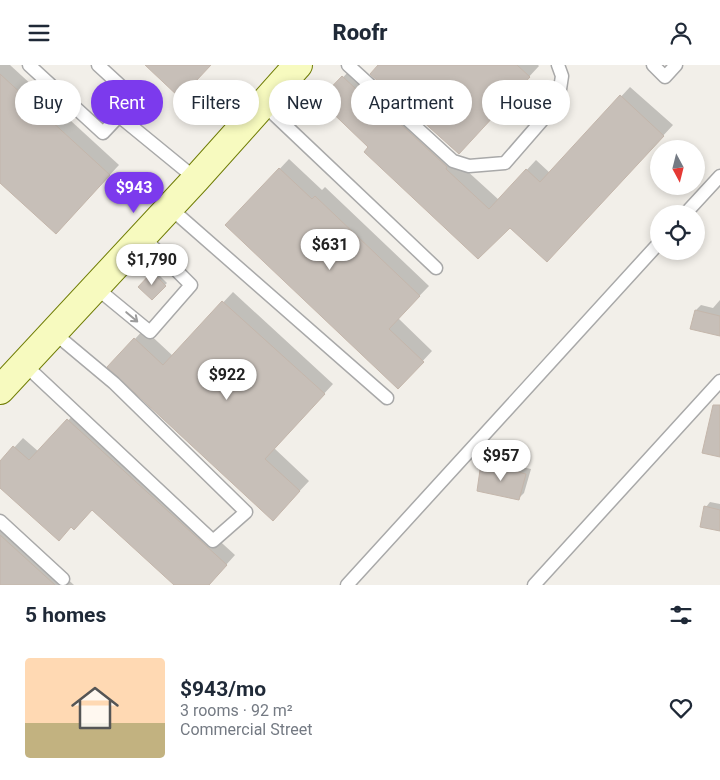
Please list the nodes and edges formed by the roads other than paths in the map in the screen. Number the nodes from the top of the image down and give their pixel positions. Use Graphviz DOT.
graph roads {
  1 [pos="29,65"];
  2 [pos="98,65"];
  3 [pos="298,65"];
  4 [pos="348,65"];
  5 [pos="558,65"];
  6 [pos="653,65"];
  7 [pos="676,65"];
  8 [pos="114,80"];
  9 [pos="263,104"];
  10 [pos="91,122"];
  11 [pos="94,125"];
  12 [pos="111,125"];
  13 [pos="130,125"];
  14 [pos="720,176"];
  15 [pos="196,179"];
  16 [pos="693,205"];
  17 [pos="169,207"];
  18 [pos="142,236"];
  19 [pos="650,253"];
  20 [pos="436,268"];
  21 [pos="94,286"];
  22 [pos="53,331"];
  23 [pos="24,364"];
  24 [pos="720,381"];
  25 [pos="0,390"];
  26 [pos="387,398"];
  27 [pos="0,521"];
  28 [pos="63,579"];
  29 [pos="347,585"];
  30 [pos="534,585"];
  1 -- 10 [label="lane"];
  2 -- 8 [label="lane"];
  3 -- 9 [label="main road"];
  4 -- 5 [label="lane"];
  6 -- 7 [label="lane"];
  9 -- 15 [label="main road"];
  9 -- 20 [label="lane"];
  11 -- 12 [label="lane"];
  13 -- 15 [label="lane"];
  14 -- 16 [label="lane"];
  15 -- 17 [label="main road"];
  17 -- 18 [label="main road"];
  17 -- 26 [label="lane"];
  18 -- 21 [label="main road"];
  21 -- 18 [label="lane, one-way"];
  19 -- 29 [label="lane"];
  21 -- 22 [label="main road"];
  22 -- 23 [label="main road"];
  22 -- 23 [label="lane"];
  23 -- 25 [label="main road"];
  24 -- 30 [label="lane"];
  27 -- 28 [label="lane"];
}
